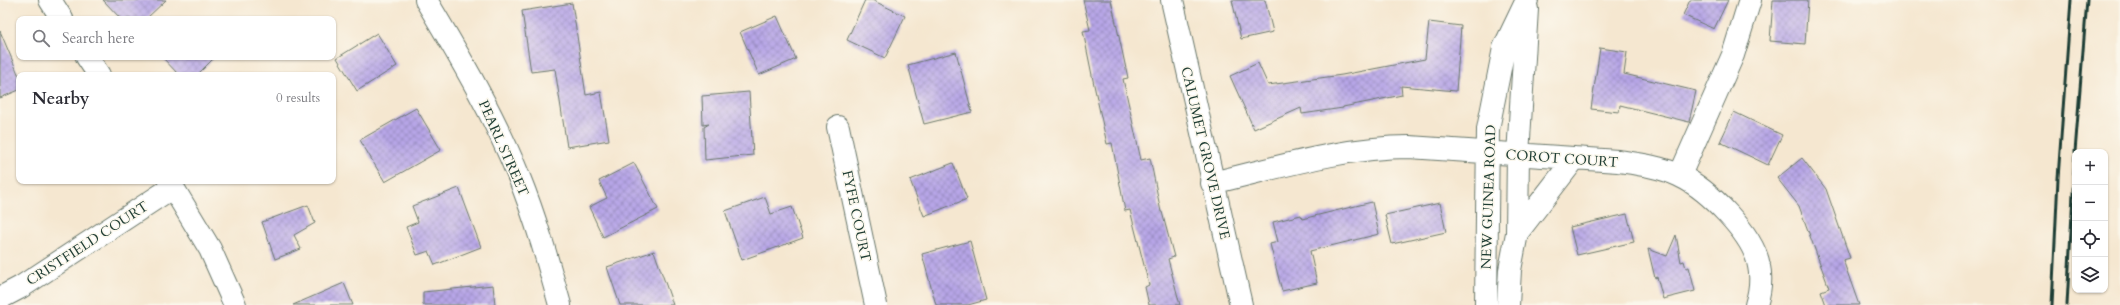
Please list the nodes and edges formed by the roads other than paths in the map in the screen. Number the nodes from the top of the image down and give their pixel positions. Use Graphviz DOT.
graph roads {
  1 [pos="50,0"];
  2 [pos="426,0"];
  3 [pos="1172,0"];
  4 [pos="1527,0"];
  5 [pos="1750,0"];
  6 [pos="60,16"];
  7 [pos="89,60"];
  8 [pos="97,72"];
  9 [pos="838,127"];
  10 [pos="1486,153"];
  11 [pos="1518,155"];
  12 [pos="1575,158"];
  13 [pos="1680,176"];
  14 [pos="1212,183"];
  15 [pos="171,184"];
  16 [pos="1517,233"];
  17 [pos="0,298"];
  18 [pos="235,305"];
  19 [pos="560,305"];
  20 [pos="876,305"];
  21 [pos="1241,305"];
  22 [pos="1486,305"];
  23 [pos="1508,305"];
  24 [pos="1756,305"];
  1 -- 6 [label="street"];
  2 -- 19 [label="street, PEARL STREET"];
  3 -- 14 [label="street, CALUMET GROVE DRIVE"];
  4 -- 10 [label="street, NEW GUINEA ROAD"];
  4 -- 11 [label="street, NEW GUINEA ROAD"];
  5 -- 13 [label="street"];
  7 -- 8 [label="street"];
  9 -- 20 [label="street, FYFE COURT"];
  10 -- 11 [label="street, COROT COURT"];
  10 -- 14 [label="street, COROT COURT"];
  10 -- 22 [label="street, NEW GUINEA ROAD"];
  11 -- 12 [label="street, COROT COURT"];
  11 -- 16 [label="street, NEW GUINEA ROAD"];
  12 -- 13 [label="street, COROT COURT"];
  12 -- 16 [label="street"];
  13 -- 24 [label="street, COROT COURT"];
  14 -- 21 [label="street, CALUMET GROVE DRIVE"];
  15 -- 17 [label="street, CRISTFIELD COURT"];
  15 -- 18 [label="street"];
  16 -- 23 [label="street, NEW GUINEA ROAD"];
}
